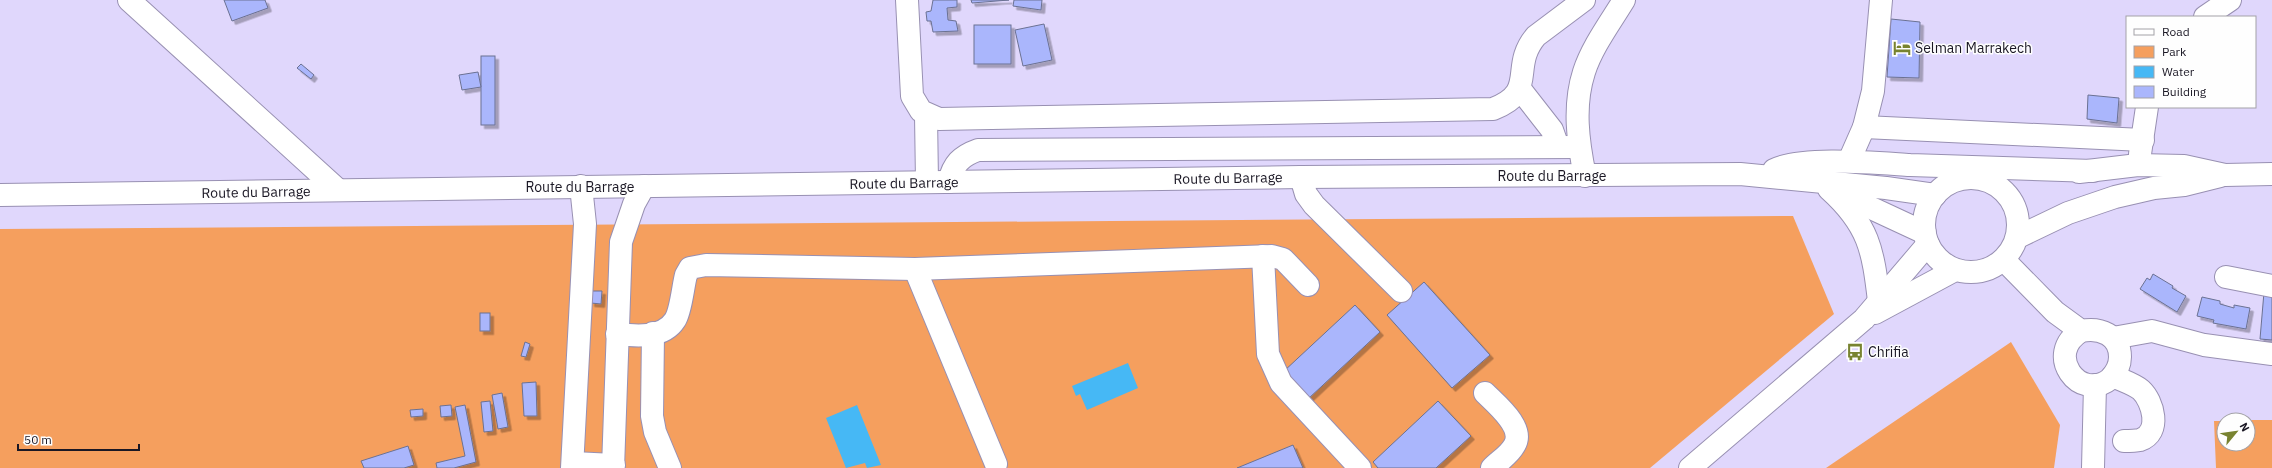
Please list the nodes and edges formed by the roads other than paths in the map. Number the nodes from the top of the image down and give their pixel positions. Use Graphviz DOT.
graph roads {
  1 [pos="129,0"];
  2 [pos="907,0"];
  3 [pos="1584,0"];
  4 [pos="1624,0"];
  5 [pos="1881,0"];
  6 [pos="2230,0"];
  7 [pos="2206,16"];
  8 [pos="1520,89"];
  9 [pos="2147,108"];
  10 [pos="926,115"];
  11 [pos="1864,127"];
  12 [pos="2143,140"];
  13 [pos="1568,147"];
  14 [pos="1849,161"];
  15 [pos="2138,165"];
  16 [pos="2093,171"];
  17 [pos="2272,174"];
  18 [pos="1764,175"];
  19 [pos="2225,175"];
  20 [pos="1585,176"];
  21 [pos="1301,177"];
  22 [pos="1808,181"];
  23 [pos="928,182"];
  24 [pos="949,182"];
  25 [pos="1997,185"];
  26 [pos="581,186"];
  27 [pos="644,186"];
  28 [pos="1829,188"];
  29 [pos="338,190"];
  30 [pos="0,195"];
  31 [pos="1935,195"];
  32 [pos="2018,237"];
  33 [pos="1926,239"];
  34 [pos="1263,256"];
  35 [pos="2004,260"];
  36 [pos="915,268"];
  37 [pos="1955,270"];
  38 [pos="2226,277"];
  39 [pos="1308,285"];
  40 [pos="2272,286"];
  41 [pos="1401,291"];
  42 [pos="1879,301"];
  43 [pos="1864,319"];
  44 [pos="653,333"];
  45 [pos="617,334"];
  46 [pos="2075,336"];
  47 [pos="2113,338"];
  48 [pos="2272,354"];
  49 [pos="2104,380"];
  50 [pos="1486,393"];
  51 [pos="2124,441"];
  52 [pos="996,464"];
  53 [pos="573,466"];
  54 [pos="614,466"];
  55 [pos="670,468"];
  56 [pos="1360,468"];
  57 [pos="1492,468"];
  58 [pos="1690,468"];
  59 [pos="2093,468"];
  1 -- 29 [label="main road"];
  2 -- 10 [label="main road"];
  3 -- 8 [label="main road"];
  4 -- 13 [label="main road"];
  5 -- 11 [label="main road"];
  6 -- 7 [label="main road"];
  8 -- 10 [label="main road"];
  8 -- 13 [label="main road"];
  9 -- 12 [label="main road"];
  10 -- 23 [label="main road"];
  11 -- 12 [label="main road"];
  11 -- 14 [label="main road"];
  12 -- 15 [label="main road"];
  13 -- 20 [label="main road"];
  13 -- 24 [label="main road"];
  14 -- 16 [label="main road"];
  14 -- 18 [label="main road"];
  15 -- 16 [label="main road"];
  15 -- 19 [label="main road"];
  16 -- 25 [label="main road"];
  17 -- 19 [label="main road"];
  18 -- 20 [label="main road, Route du Barrage"];
  18 -- 22 [label="main road, Route du Barrage"];
  19 -- 32 [label="main road"];
  20 -- 21 [label="main road, Route du Barrage"];
  21 -- 24 [label="main road, Route du Barrage"];
  21 -- 41 [label="main road"];
  22 -- 28 [label="main road, Route du Barrage"];
  22 -- 31 [label="main road, Route du Barrage"];
  23 -- 24 [label="main road, Route du Barrage"];
  23 -- 27 [label="main road, Route du Barrage"];
  25 -- 31 [label="main road"];
  25 -- 32 [label="main road"];
  26 -- 27 [label="main road, Route du Barrage"];
  26 -- 29 [label="main road, Route du Barrage"];
  26 -- 53 [label="main road"];
  27 -- 45 [label="main road"];
  28 -- 33 [label="main road, Route du Barrage"];
  28 -- 42 [label="main road"];
  29 -- 30 [label="main road, Route du Barrage"];
  31 -- 33 [label="main road"];
  32 -- 35 [label="main road"];
  33 -- 37 [label="main road"];
  33 -- 42 [label="main road"];
  34 -- 36 [label="main road"];
  34 -- 39 [label="main road"];
  34 -- 56 [label="main road"];
  35 -- 37 [label="main road"];
  35 -- 46 [label="main road"];
  36 -- 44 [label="main road"];
  36 -- 52 [label="main road"];
  37 -- 43 [label="main road"];
  38 -- 40 [label="main road"];
  42 -- 43 [label="main road"];
  43 -- 58 [label="main road"];
  44 -- 45 [label="main road"];
  44 -- 55 [label="main road"];
  45 -- 54 [label="main road"];
  46 -- 47 [label="main road"];
  46 -- 49 [label="main road"];
  47 -- 48 [label="main road"];
  47 -- 49 [label="main road"];
  49 -- 51 [label="main road"];
  49 -- 59 [label="main road"];
  50 -- 57 [label="main road"];
  53 -- 54 [label="main road"];
}
